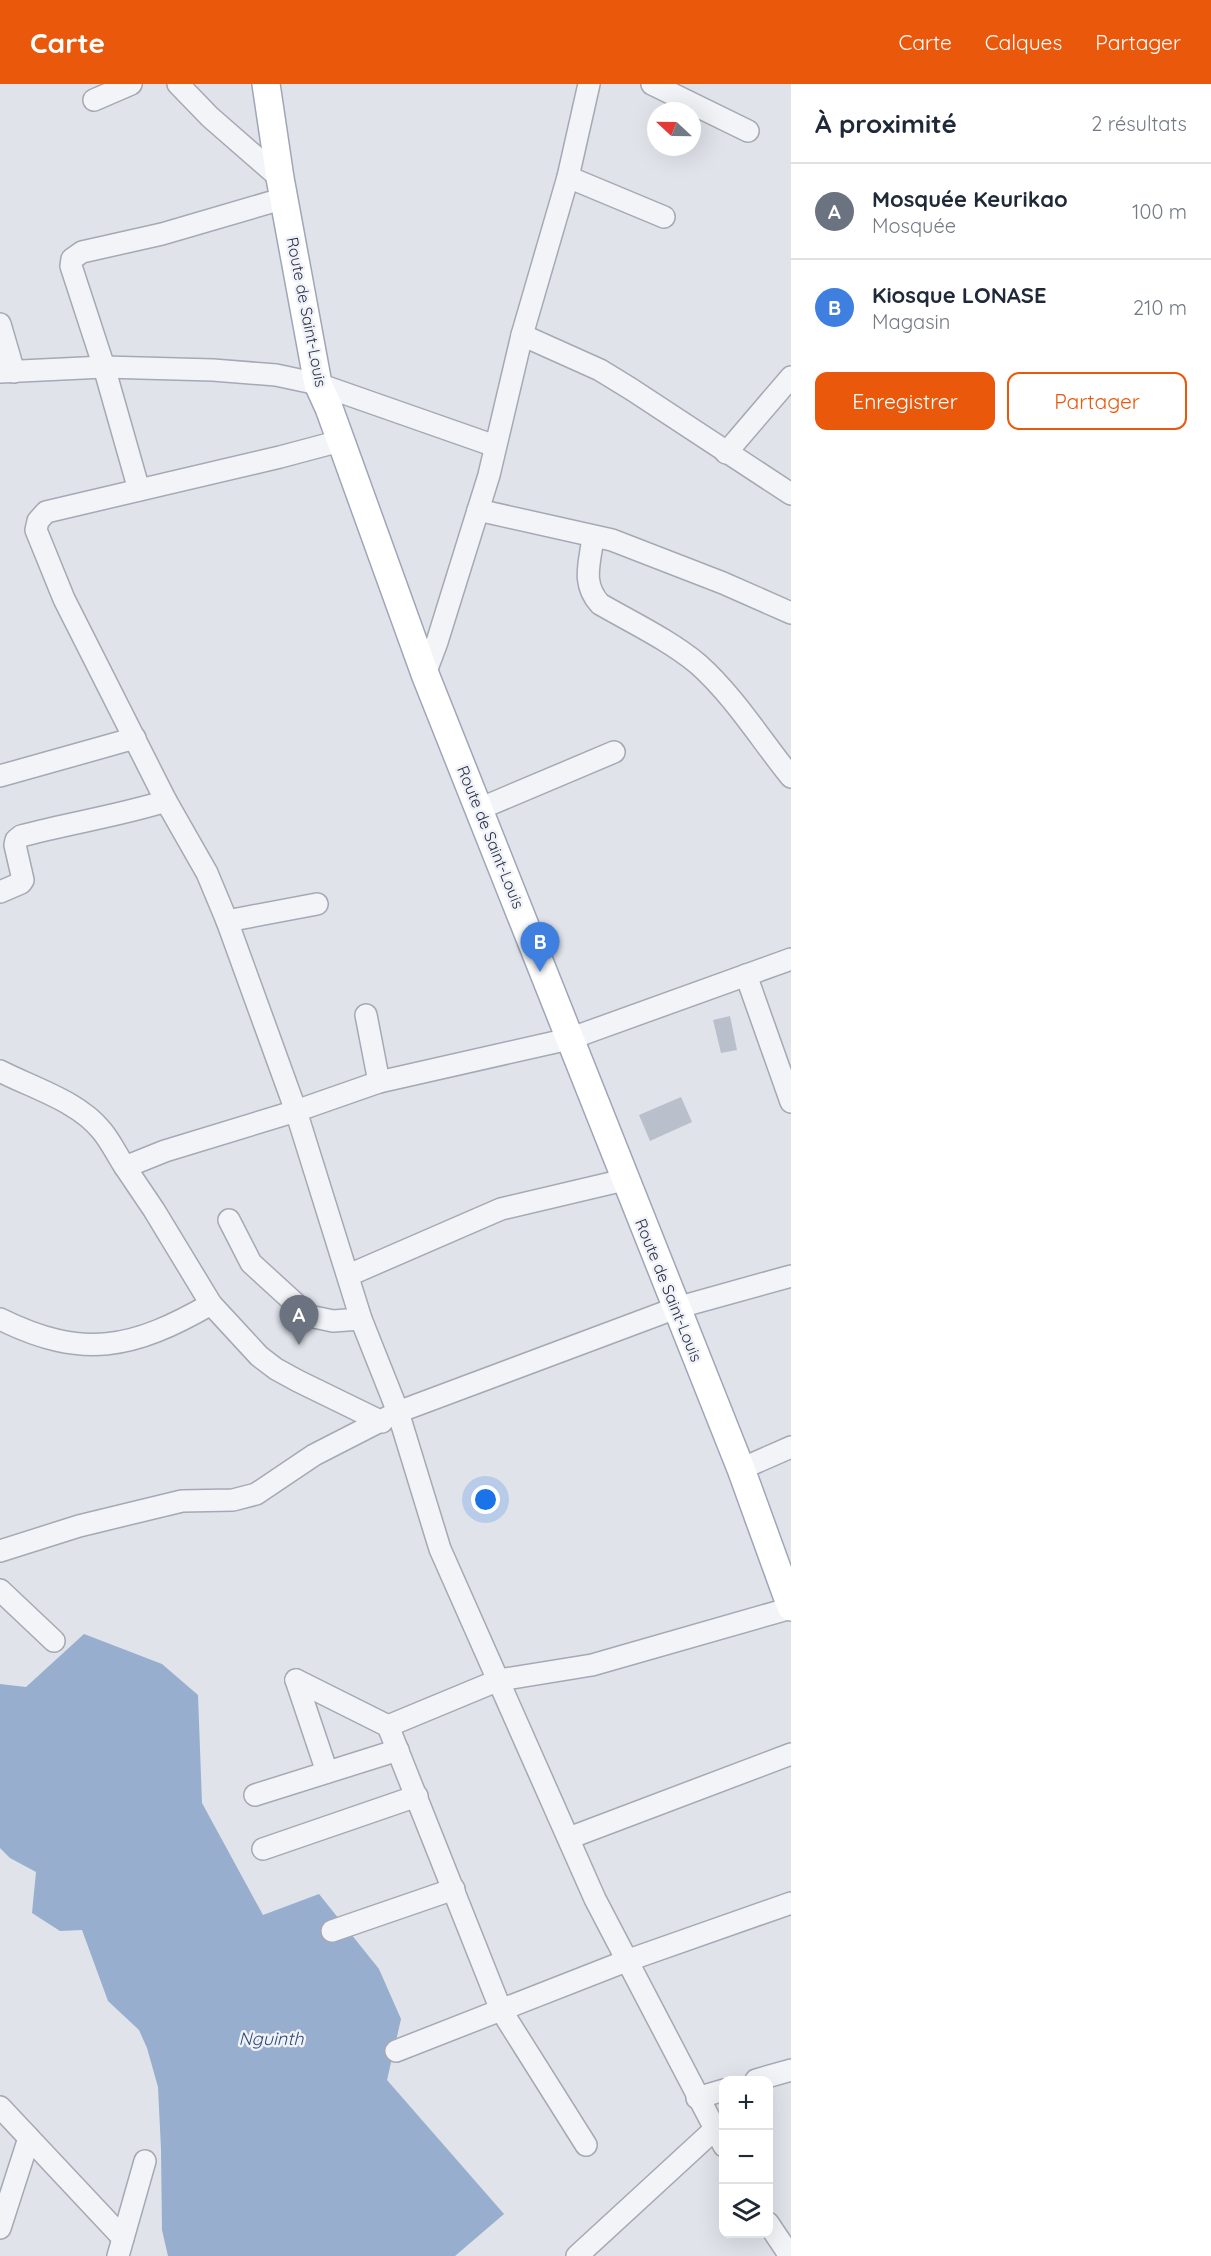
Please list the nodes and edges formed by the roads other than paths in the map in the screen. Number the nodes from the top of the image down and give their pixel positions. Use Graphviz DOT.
graph roads {
  1 [pos="131,84"];
  2 [pos="178,84"];
  3 [pos="266,84"];
  4 [pos="589,84"];
  5 [pos="652,84"];
  6 [pos="94,100"];
  7 [pos="748,131"];
  8 [pos="568,177"];
  9 [pos="283,188"];
  10 [pos="664,218"];
  11 [pos="0,324"];
  12 [pos="522,335"];
  13 [pos="104,367"];
  14 [pos="7,372"];
  15 [pos="791,377"];
  16 [pos="318,384"];
  17 [pos="340,441"];
  18 [pos="495,446"];
  19 [pos="726,453"];
  20 [pos="788,488"];
  21 [pos="139,489"];
  22 [pos="478,510"];
  23 [pos="593,537"];
  24 [pos="791,613"];
  25 [pos="425,674"];
  26 [pos="135,738"];
  27 [pos="614,752"];
  28 [pos="0,776"];
  29 [pos="791,777"];
  30 [pos="166,801"];
  31 [pos="479,809"];
  32 [pos="0,892"];
  33 [pos="317,904"];
  34 [pos="227,921"];
  35 [pos="791,959"];
  36 [pos="746,975"];
  37 [pos="366,1014"];
  38 [pos="569,1039"];
  39 [pos="0,1071"];
  40 [pos="379,1082"];
  41 [pos="791,1102"];
  42 [pos="296,1111"];
  43 [pos="124,1167"];
  44 [pos="624,1180"];
  45 [pos="229,1220"];
  46 [pos="349,1275"];
  47 [pos="791,1276"];
  48 [pos="211,1304"];
  49 [pos="676,1308"];
  50 [pos="0,1319"];
  51 [pos="362,1319"];
  52 [pos="390,1417"];
  53 [pos="791,1447"];
  54 [pos="741,1470"];
  55 [pos="0,1551"];
  56 [pos="0,1590"];
  57 [pos="791,1607"];
  58 [pos="54,1641"];
  59 [pos="499,1680"];
  60 [pos="388,1726"];
  61 [pos="398,1750"];
  62 [pos="791,1754"];
  63 [pos="327,1772"];
  64 [pos="255,1796"];
  65 [pos="417,1796"];
  66 [pos="569,1838"];
  67 [pos="264,1849"];
  68 [pos="454,1889"];
  69 [pos="791,1903"];
  70 [pos="332,1931"];
  71 [pos="626,1961"];
  72 [pos="501,2010"];
  73 [pos="396,2051"];
  74 [pos="791,2070"];
  75 [pos="770,2076"];
  76 [pos="719,2091"];
  77 [pos="697,2098"];
  78 [pos="0,2107"];
  79 [pos="29,2138"];
  80 [pos="719,2138"];
  81 [pos="586,2145"];
  82 [pos="144,2161"];
  83 [pos="5,2195"];
  84 [pos="0,2228"];
  85 [pos="773,2230"];
  86 [pos="121,2247"];
  87 [pos="577,2256"];
  88 [pos="790,2256"];
  1 -- 6 [label="street"];
  2 -- 9 [label="street"];
  3 -- 9 [label="main road, Route de Saint-Louis"];
  4 -- 8 [label="street"];
  5 -- 7 [label="street"];
  8 -- 10 [label="street"];
  8 -- 12 [label="street"];
  9 -- 13 [label="street"];
  9 -- 16 [label="main road, Route de Saint-Louis"];
  11 -- 14 [label="street"];
  12 -- 18 [label="street"];
  12 -- 19 [label="street"];
  13 -- 14 [label="street"];
  13 -- 16 [label="street"];
  13 -- 21 [label="street"];
  15 -- 19 [label="street"];
  16 -- 17 [label="main road, Route de Saint-Louis"];
  16 -- 18 [label="street"];
  17 -- 21 [label="street"];
  17 -- 25 [label="main road, Route de Saint-Louis"];
  18 -- 22 [label="street"];
  19 -- 20 [label="street"];
  21 -- 26 [label="street"];
  22 -- 23 [label="street"];
  22 -- 25 [label="street"];
  23 -- 24 [label="street"];
  23 -- 29 [label="street"];
  25 -- 31 [label="main road, Route de Saint-Louis"];
  26 -- 28 [label="street"];
  26 -- 30 [label="street"];
  27 -- 31 [label="street"];
  30 -- 32 [label="street"];
  30 -- 34 [label="street"];
  31 -- 38 [label="main road, Route de Saint-Louis"];
  33 -- 34 [label="street"];
  34 -- 42 [label="street"];
  35 -- 36 [label="street"];
  36 -- 38 [label="street"];
  36 -- 41 [label="street"];
  37 -- 40 [label="street"];
  38 -- 40 [label="street"];
  38 -- 44 [label="main road, Route de Saint-Louis"];
  39 -- 43 [label="street"];
  40 -- 42 [label="street"];
  42 -- 43 [label="street"];
  42 -- 46 [label="street"];
  43 -- 48 [label="street"];
  44 -- 46 [label="street"];
  44 -- 49 [label="main road, Route de Saint-Louis"];
  45 -- 51 [label="street"];
  46 -- 51 [label="street"];
  47 -- 49 [label="street"];
  48 -- 50 [label="street"];
  48 -- 52 [label="street"];
  49 -- 52 [label="street"];
  49 -- 54 [label="main road, Route de Saint-Louis"];
  51 -- 52 [label="street"];
  52 -- 55 [label="street"];
  52 -- 59 [label="street"];
  53 -- 54 [label="street"];
  54 -- 57 [label="main road, Route de Saint-Louis"];
  56 -- 58 [label="street"];
  57 -- 59 [label="street"];
  59 -- 60 [label="street"];
  59 -- 66 [label="street"];
  60 -- 61 [label="street"];
  60 -- 63 [label="street"];
  61 -- 63 [label="street"];
  61 -- 65 [label="street"];
  62 -- 66 [label="street"];
  63 -- 64 [label="street"];
  65 -- 67 [label="street"];
  65 -- 68 [label="street"];
  66 -- 71 [label="street"];
  68 -- 70 [label="street"];
  68 -- 72 [label="street"];
  69 -- 71 [label="street"];
  71 -- 72 [label="street"];
  71 -- 77 [label="street"];
  72 -- 73 [label="street"];
  72 -- 81 [label="street"];
  74 -- 75 [label="street"];
  76 -- 77 [label="street"];
  77 -- 80 [label="street"];
  78 -- 79 [label="street"];
  79 -- 83 [label="street"];
  79 -- 86 [label="street"];
  80 -- 87 [label="street"];
  82 -- 86 [label="street"];
  83 -- 84 [label="street"];
  85 -- 88 [label="street"];
}
